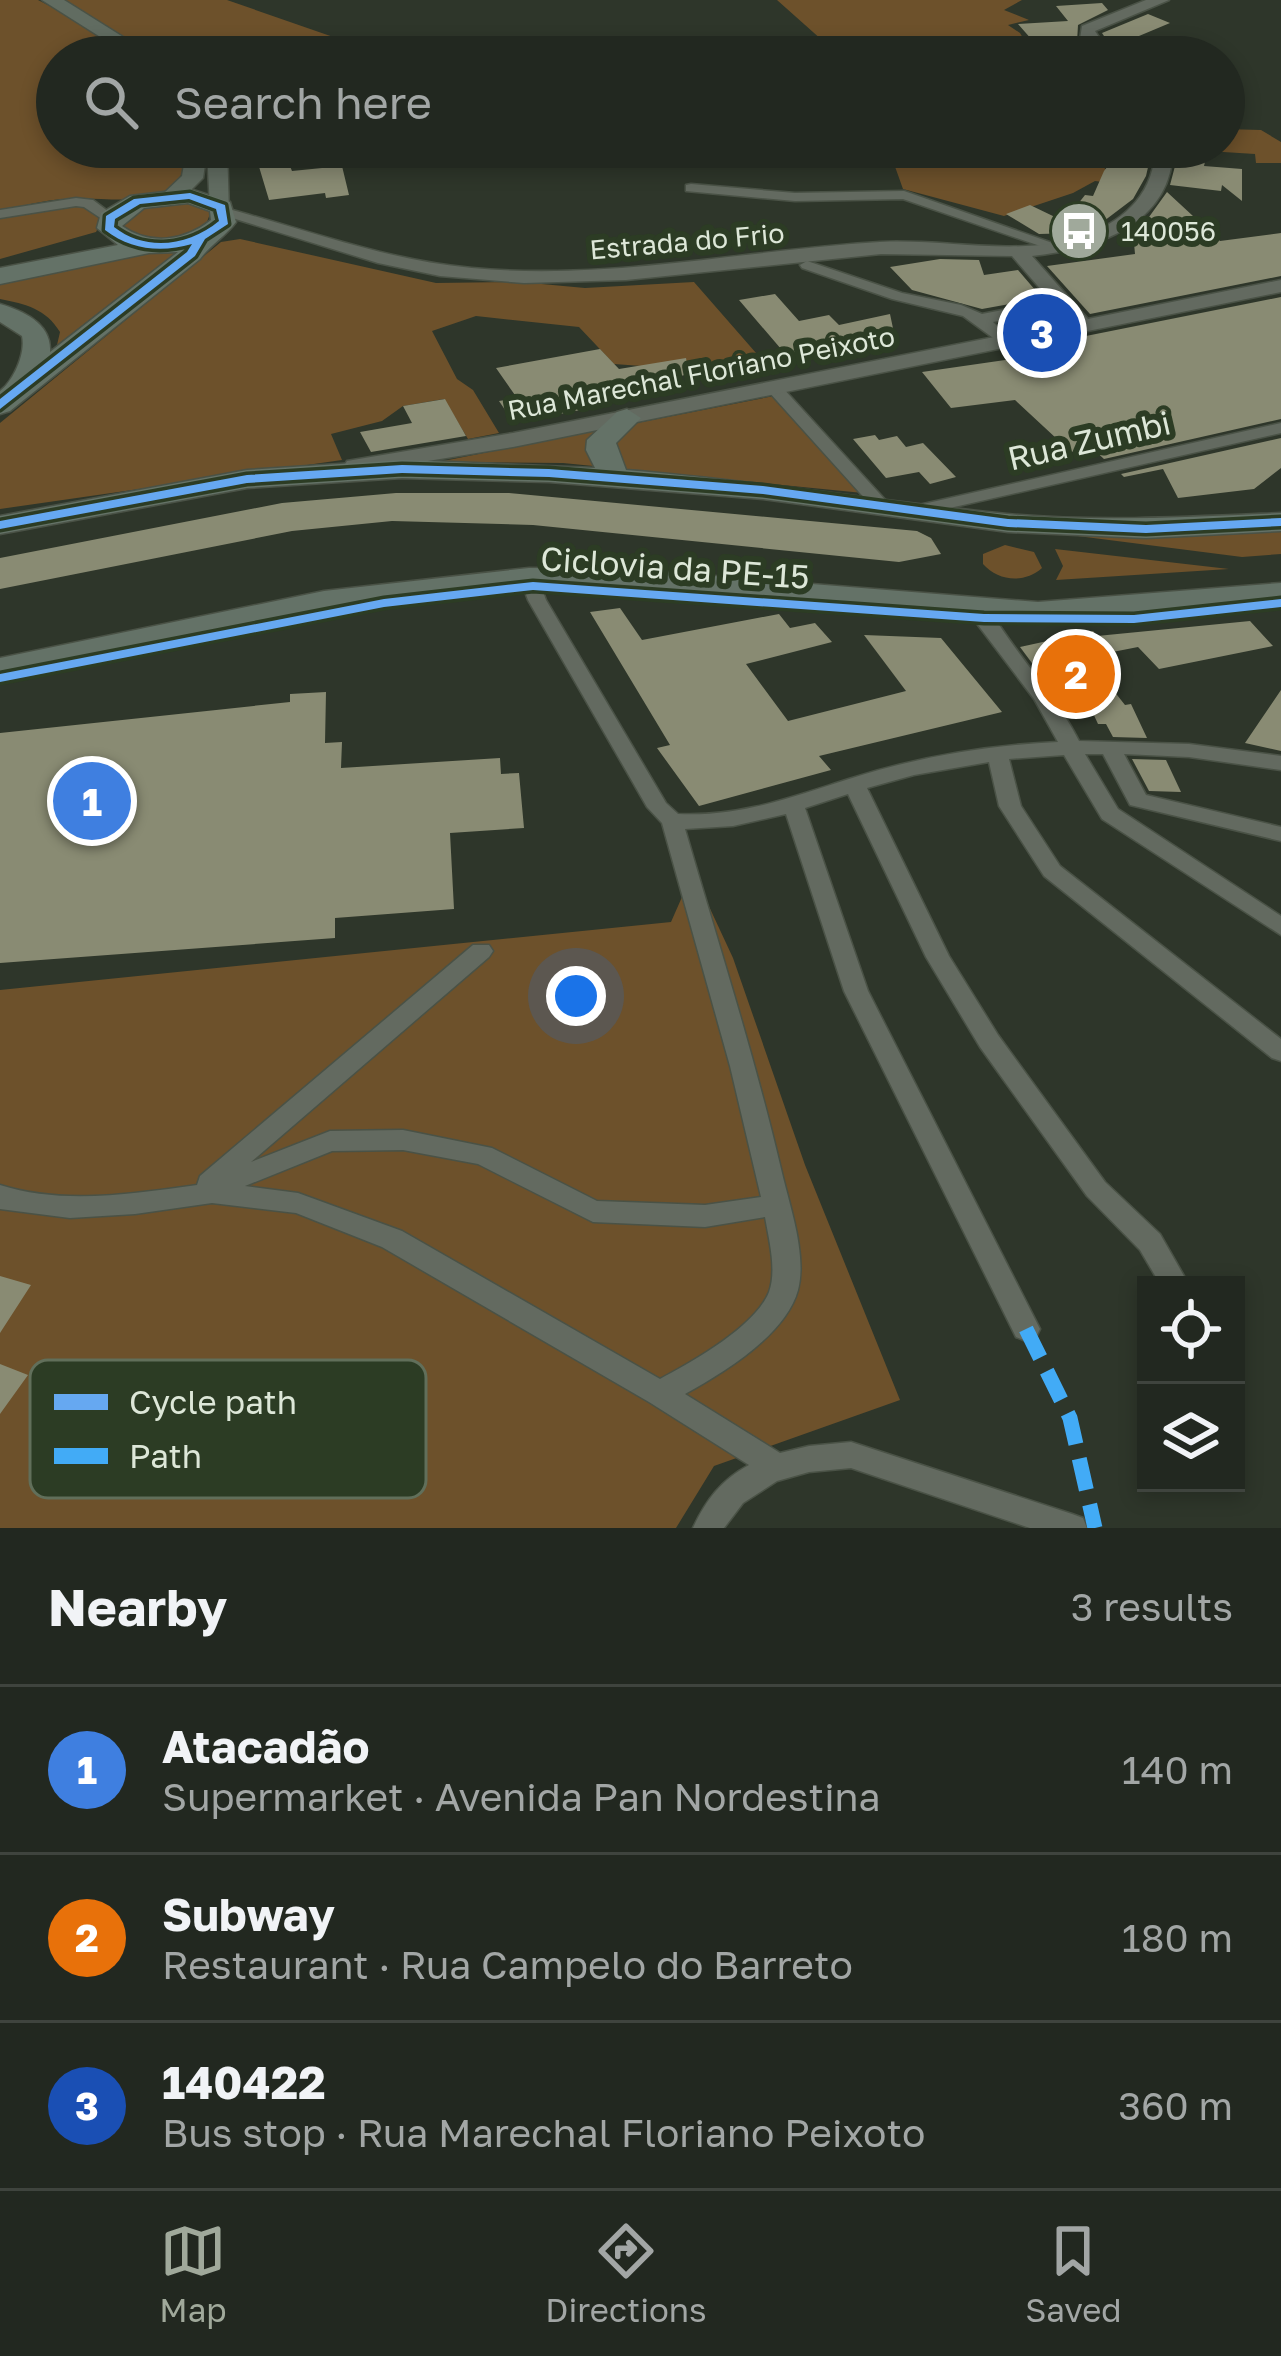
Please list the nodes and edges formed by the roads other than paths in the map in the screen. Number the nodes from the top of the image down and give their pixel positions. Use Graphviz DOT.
graph roads {
  1 [pos="51,0"];
  2 [pos="1147,3"];
  3 [pos="110,36"];
  4 [pos="1088,36"];
  5 [pos="193,168"];
  6 [pos="219,168"];
  7 [pos="1164,168"];
  8 [pos="691,188"];
  9 [pos="172,196"];
  10 [pos="223,210"];
  11 [pos="110,213"];
  12 [pos="0,214"];
  13 [pos="202,237"];
  14 [pos="152,245"];
  15 [pos="1047,247"];
  16 [pos="341,248"];
  17 [pos="1017,251"];
  18 [pos="807,266"];
  19 [pos="0,275"];
  20 [pos="1281,286"];
  21 [pos="1063,303"];
  22 [pos="0,312"];
  23 [pos="983,320"];
  24 [pos="1084,328"];
  25 [pos="1007,343"];
  26 [pos="775,389"];
  27 [pos="0,405"];
  28 [pos="627,418"];
  29 [pos="1281,428"];
  30 [pos="327,471"];
  31 [pos="615,478"];
  32 [pos="896,510"];
  33 [pos="0,521"];
  34 [pos="1281,522"];
  35 [pos="529,578"];
  36 [pos="1281,593"];
  37 [pos="981,610"];
  38 [pos="0,668"];
  39 [pos="1072,746"];
  40 [pos="1110,747"];
  41 [pos="998,752"];
  42 [pos="1281,763"];
  43 [pos="854,784"];
  44 [pos="793,804"];
  45 [pos="672,821"];
  46 [pos="1281,834"];
  47 [pos="1281,927"];
  48 [pos="481,952"];
  49 [pos="1281,1052"];
  50 [pos="0,1195"];
  51 [pos="195,1196"];
  52 [pos="777,1205"];
  53 [pos="1170,1276"];
  54 [pos="1026,1329"];
  55 [pos="659,1393"];
  56 [pos="777,1467"];
  57 [pos="708,1528"];
  58 [pos="1072,1528"];
  1 -- 3 [label="main road"];
  2 -- 4 [label="main road"];
  5 -- 9 [label="main road"];
  6 -- 10 [label="main road"];
  7 -- 15 [label="main road, Estrada do Frio"];
  8 -- 15 [label="street"];
  9 -- 10 [label="highway"];
  9 -- 11 [label="highway"];
  10 -- 13 [label="highway"];
  10 -- 16 [label="main road, Estrada do Frio"];
  11 -- 12 [label="street"];
  11 -- 14 [label="highway"];
  11 -- 19 [label="highway"];
  13 -- 14 [label="highway"];
  13 -- 16 [label="main road, Estrada do Frio"];
  13 -- 27 [label="highway"];
  14 -- 19 [label="highway"];
  15 -- 17 [label="main road, Estrada do Frio"];
  16 -- 17 [label="main road, Estrada do Frio"];
  17 -- 21 [label="main road"];
  18 -- 23 [label="street"];
  20 -- 24 [label="main road, Rua Marechal Floriano Peixoto"];
  21 -- 23 [label="street"];
  21 -- 24 [label="main road"];
  22 -- 27 [label="highway"];
  23 -- 25 [label="street"];
  24 -- 25 [label="main road, Rua Marechal Floriano Peixoto"];
  25 -- 26 [label="main road, Rua Marechal Floriano Peixoto"];
  26 -- 28 [label="main road, Rua Marechal Floriano Peixoto"];
  26 -- 32 [label="street"];
  28 -- 30 [label="main road, Rua Marechal Floriano Peixoto"];
  28 -- 31 [label="highway"];
  29 -- 32 [label="street, Rua Zumbi"];
  30 -- 31 [label="highway"];
  30 -- 33 [label="highway"];
  31 -- 32 [label="highway"];
  32 -- 34 [label="highway"];
  35 -- 37 [label="highway"];
  35 -- 38 [label="highway"];
  35 -- 45 [label="street"];
  36 -- 37 [label="highway"];
  37 -- 39 [label="street"];
  39 -- 40 [label="street"];
  39 -- 41 [label="street"];
  39 -- 47 [label="street"];
  40 -- 42 [label="street"];
  40 -- 46 [label="street"];
  41 -- 43 [label="street"];
  41 -- 49 [label="street"];
  43 -- 44 [label="street"];
  43 -- 53 [label="street"];
  44 -- 45 [label="street"];
  44 -- 54 [label="street"];
  45 -- 52 [label="street"];
  48 -- 51 [label="street"];
  50 -- 51 [label="street"];
  51 -- 52 [label="street"];
  51 -- 55 [label="street"];
  52 -- 55 [label="street"];
  55 -- 56 [label="street"];
  56 -- 57 [label="street"];
  56 -- 58 [label="street"];
}
